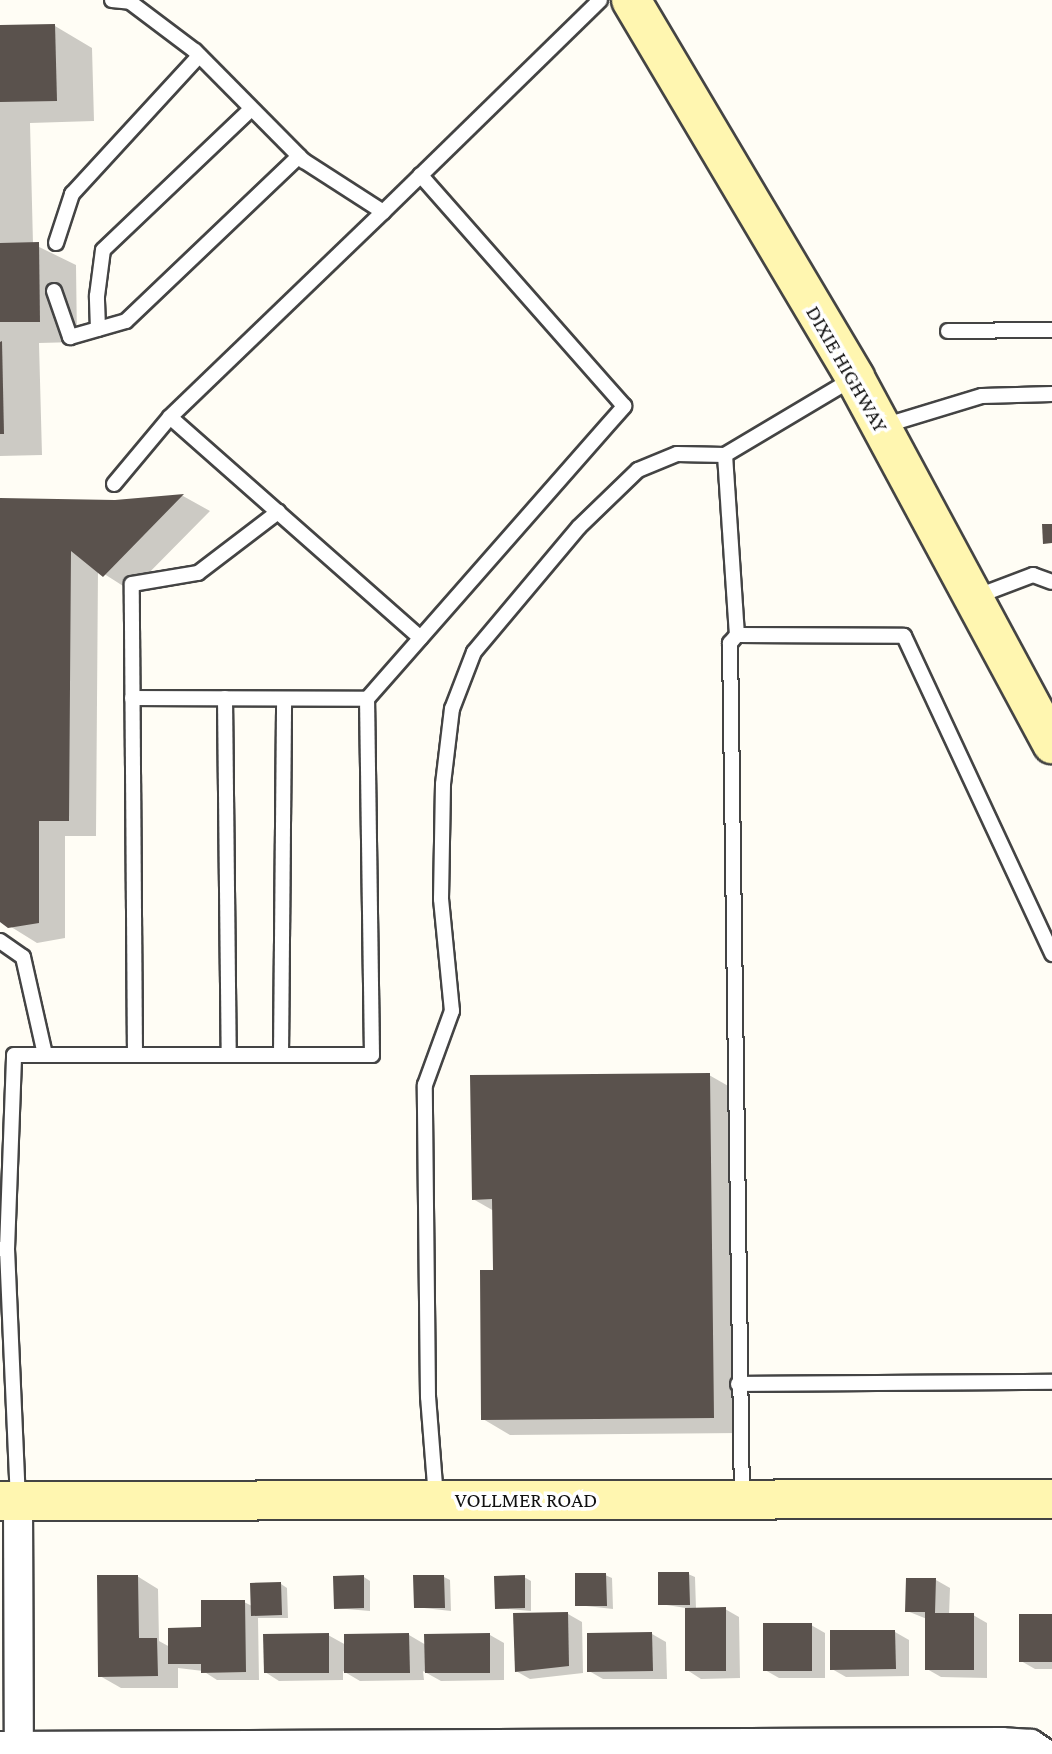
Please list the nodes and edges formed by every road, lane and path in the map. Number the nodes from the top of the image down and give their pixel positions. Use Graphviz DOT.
graph roads {
  1 [pos="112,0"];
  2 [pos="600,0"];
  3 [pos="631,0"];
  4 [pos="199,56"];
  5 [pos="251,108"];
  6 [pos="299,156"];
  7 [pos="420,175"];
  8 [pos="383,212"];
  9 [pos="56,243"];
  10 [pos="54,291"];
  11 [pos="98,329"];
  12 [pos="1052,330"];
  13 [pos="948,331"];
  14 [pos="855,378"];
  15 [pos="1052,394"];
  16 [pos="170,417"];
  17 [pos="880,426"];
  18 [pos="725,455"];
  19 [pos="114,484"];
  20 [pos="278,512"];
  21 [pos="1052,582"];
  22 [pos="973,598"];
  23 [pos="737,635"];
  24 [pos="421,638"];
  25 [pos="132,698"];
  26 [pos="225,698"];
  27 [pos="284,699"];
  28 [pos="367,699"];
  29 [pos="1052,744"];
  30 [pos="0,941"];
  31 [pos="1052,954"];
  32 [pos="7,1055"];
  33 [pos="45,1055"];
  34 [pos="135,1055"];
  35 [pos="229,1055"];
  36 [pos="281,1055"];
  37 [pos="4,1249"];
  38 [pos="1052,1382"];
  39 [pos="738,1384"];
  40 [pos="1052,1499"];
  41 [pos="742,1500"];
  42 [pos="9,1501"];
  43 [pos="436,1501"];
  44 [pos="730,1748"];
  45 [pos="13,1749"];
  46 [pos="377,1749"];
  47 [pos="1046,1754"];
  1 -- 4 [label="lane"];
  2 -- 7 [label="lane"];
  3 -- 14 [label="main road, DIXIE HIGHWAY"];
  4 -- 5 [label="lane"];
  4 -- 9 [label="lane"];
  5 -- 6 [label="lane"];
  5 -- 11 [label="lane"];
  6 -- 8 [label="lane"];
  6 -- 11 [label="lane"];
  7 -- 8 [label="lane"];
  7 -- 24 [label="lane"];
  8 -- 16 [label="lane"];
  10 -- 11 [label="lane"];
  12 -- 13 [label="lane"];
  14 -- 17 [label="main road, DIXIE HIGHWAY"];
  14 -- 18 [label="lane"];
  15 -- 17 [label="lane"];
  16 -- 19 [label="lane"];
  16 -- 20 [label="lane"];
  17 -- 22 [label="main road, DIXIE HIGHWAY"];
  18 -- 23 [label="lane"];
  18 -- 43 [label="lane"];
  20 -- 24 [label="lane"];
  20 -- 25 [label="lane"];
  21 -- 22 [label="lane"];
  22 -- 29 [label="main road, DIXIE HIGHWAY"];
  23 -- 31 [label="lane"];
  23 -- 39 [label="lane"];
  24 -- 28 [label="lane"];
  25 -- 26 [label="lane"];
  25 -- 34 [label="lane"];
  26 -- 27 [label="lane"];
  26 -- 35 [label="lane"];
  27 -- 28 [label="lane"];
  27 -- 36 [label="lane"];
  28 -- 36 [label="lane"];
  30 -- 33 [label="lane"];
  32 -- 33 [label="lane"];
  32 -- 37 [label="lane"];
  33 -- 34 [label="lane"];
  34 -- 35 [label="lane"];
  35 -- 36 [label="lane"];
  37 -- 42 [label="lane"];
  38 -- 39 [label="lane"];
  39 -- 41 [label="lane"];
  40 -- 41 [label="main road, VOLLMER ROAD"];
  41 -- 43 [label="main road, VOLLMER ROAD"];
  42 -- 43 [label="main road, VOLLMER ROAD"];
  42 -- 45 [label="street"];
  44 -- 46 [label="street"];
  44 -- 47 [label="street"];
  45 -- 46 [label="street"];
}
